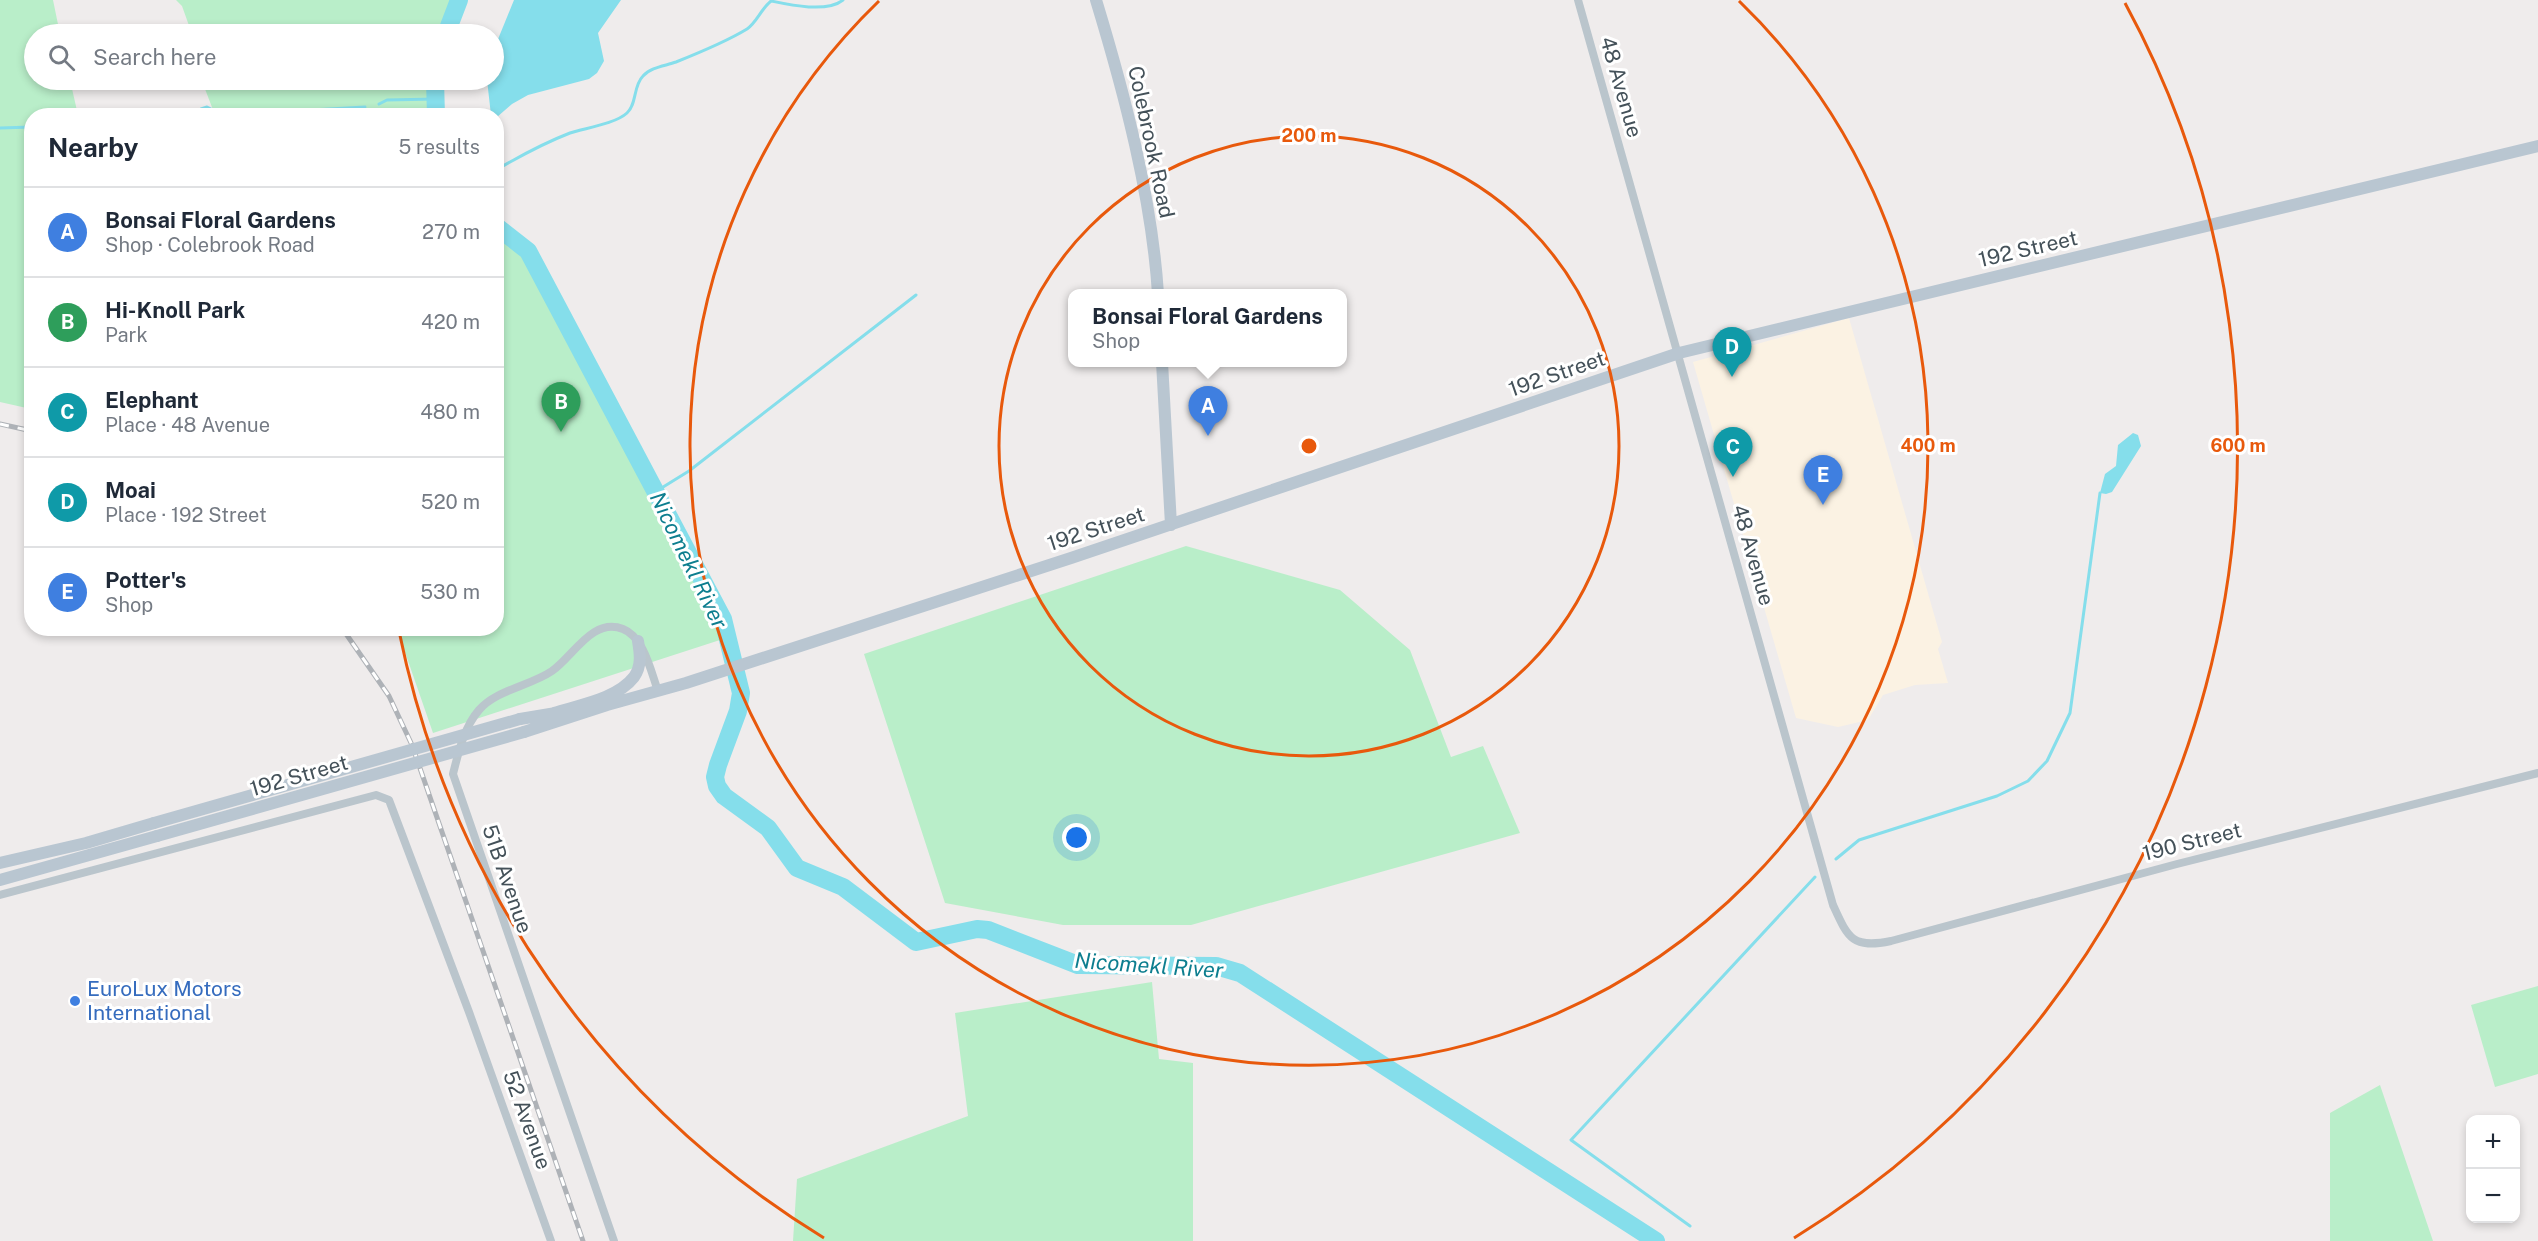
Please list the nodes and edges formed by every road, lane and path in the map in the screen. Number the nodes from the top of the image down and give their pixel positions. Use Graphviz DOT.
graph roads {
  1 [pos="1096,0"];
  2 [pos="1578,0"];
  3 [pos="2538,146"];
  4 [pos="1157,289"];
  5 [pos="1678,353"];
  6 [pos="1162,367"];
  7 [pos="1171,525"];
  8 [pos="638,641"];
  9 [pos="658,691"];
  10 [pos="607,705"];
  11 [pos="554,713"];
  12 [pos="2538,773"];
  13 [pos="0,863"];
  14 [pos="0,880"];
  15 [pos="0,895"];
  16 [pos="1855,941"];
  17 [pos="551,1241"];
  18 [pos="614,1241"];
  1 -- 4 [label="main road, Colebrook Road"];
  2 -- 5 [label="street, 48 Avenue"];
  3 -- 5 [label="main road, 192 Street"];
  5 -- 7 [label="main road, 192 Street"];
  5 -- 16 [label="street, 48 Avenue"];
  6 -- 7 [label="main road"];
  7 -- 9 [label="main road, 192 Street"];
  8 -- 9 [label="street"];
  8 -- 11 [label="main road"];
  8 -- 18 [label="street, 51B Avenue"];
  9 -- 10 [label="main road, 192 Street"];
  10 -- 11 [label="main road, 192 Street"];
  10 -- 14 [label="main road, 192 Street, bridge"];
  11 -- 13 [label="main road, 192 Street, bridge"];
  12 -- 16 [label="street, 190 Street"];
  15 -- 17 [label="street, 52 Avenue"];
}
